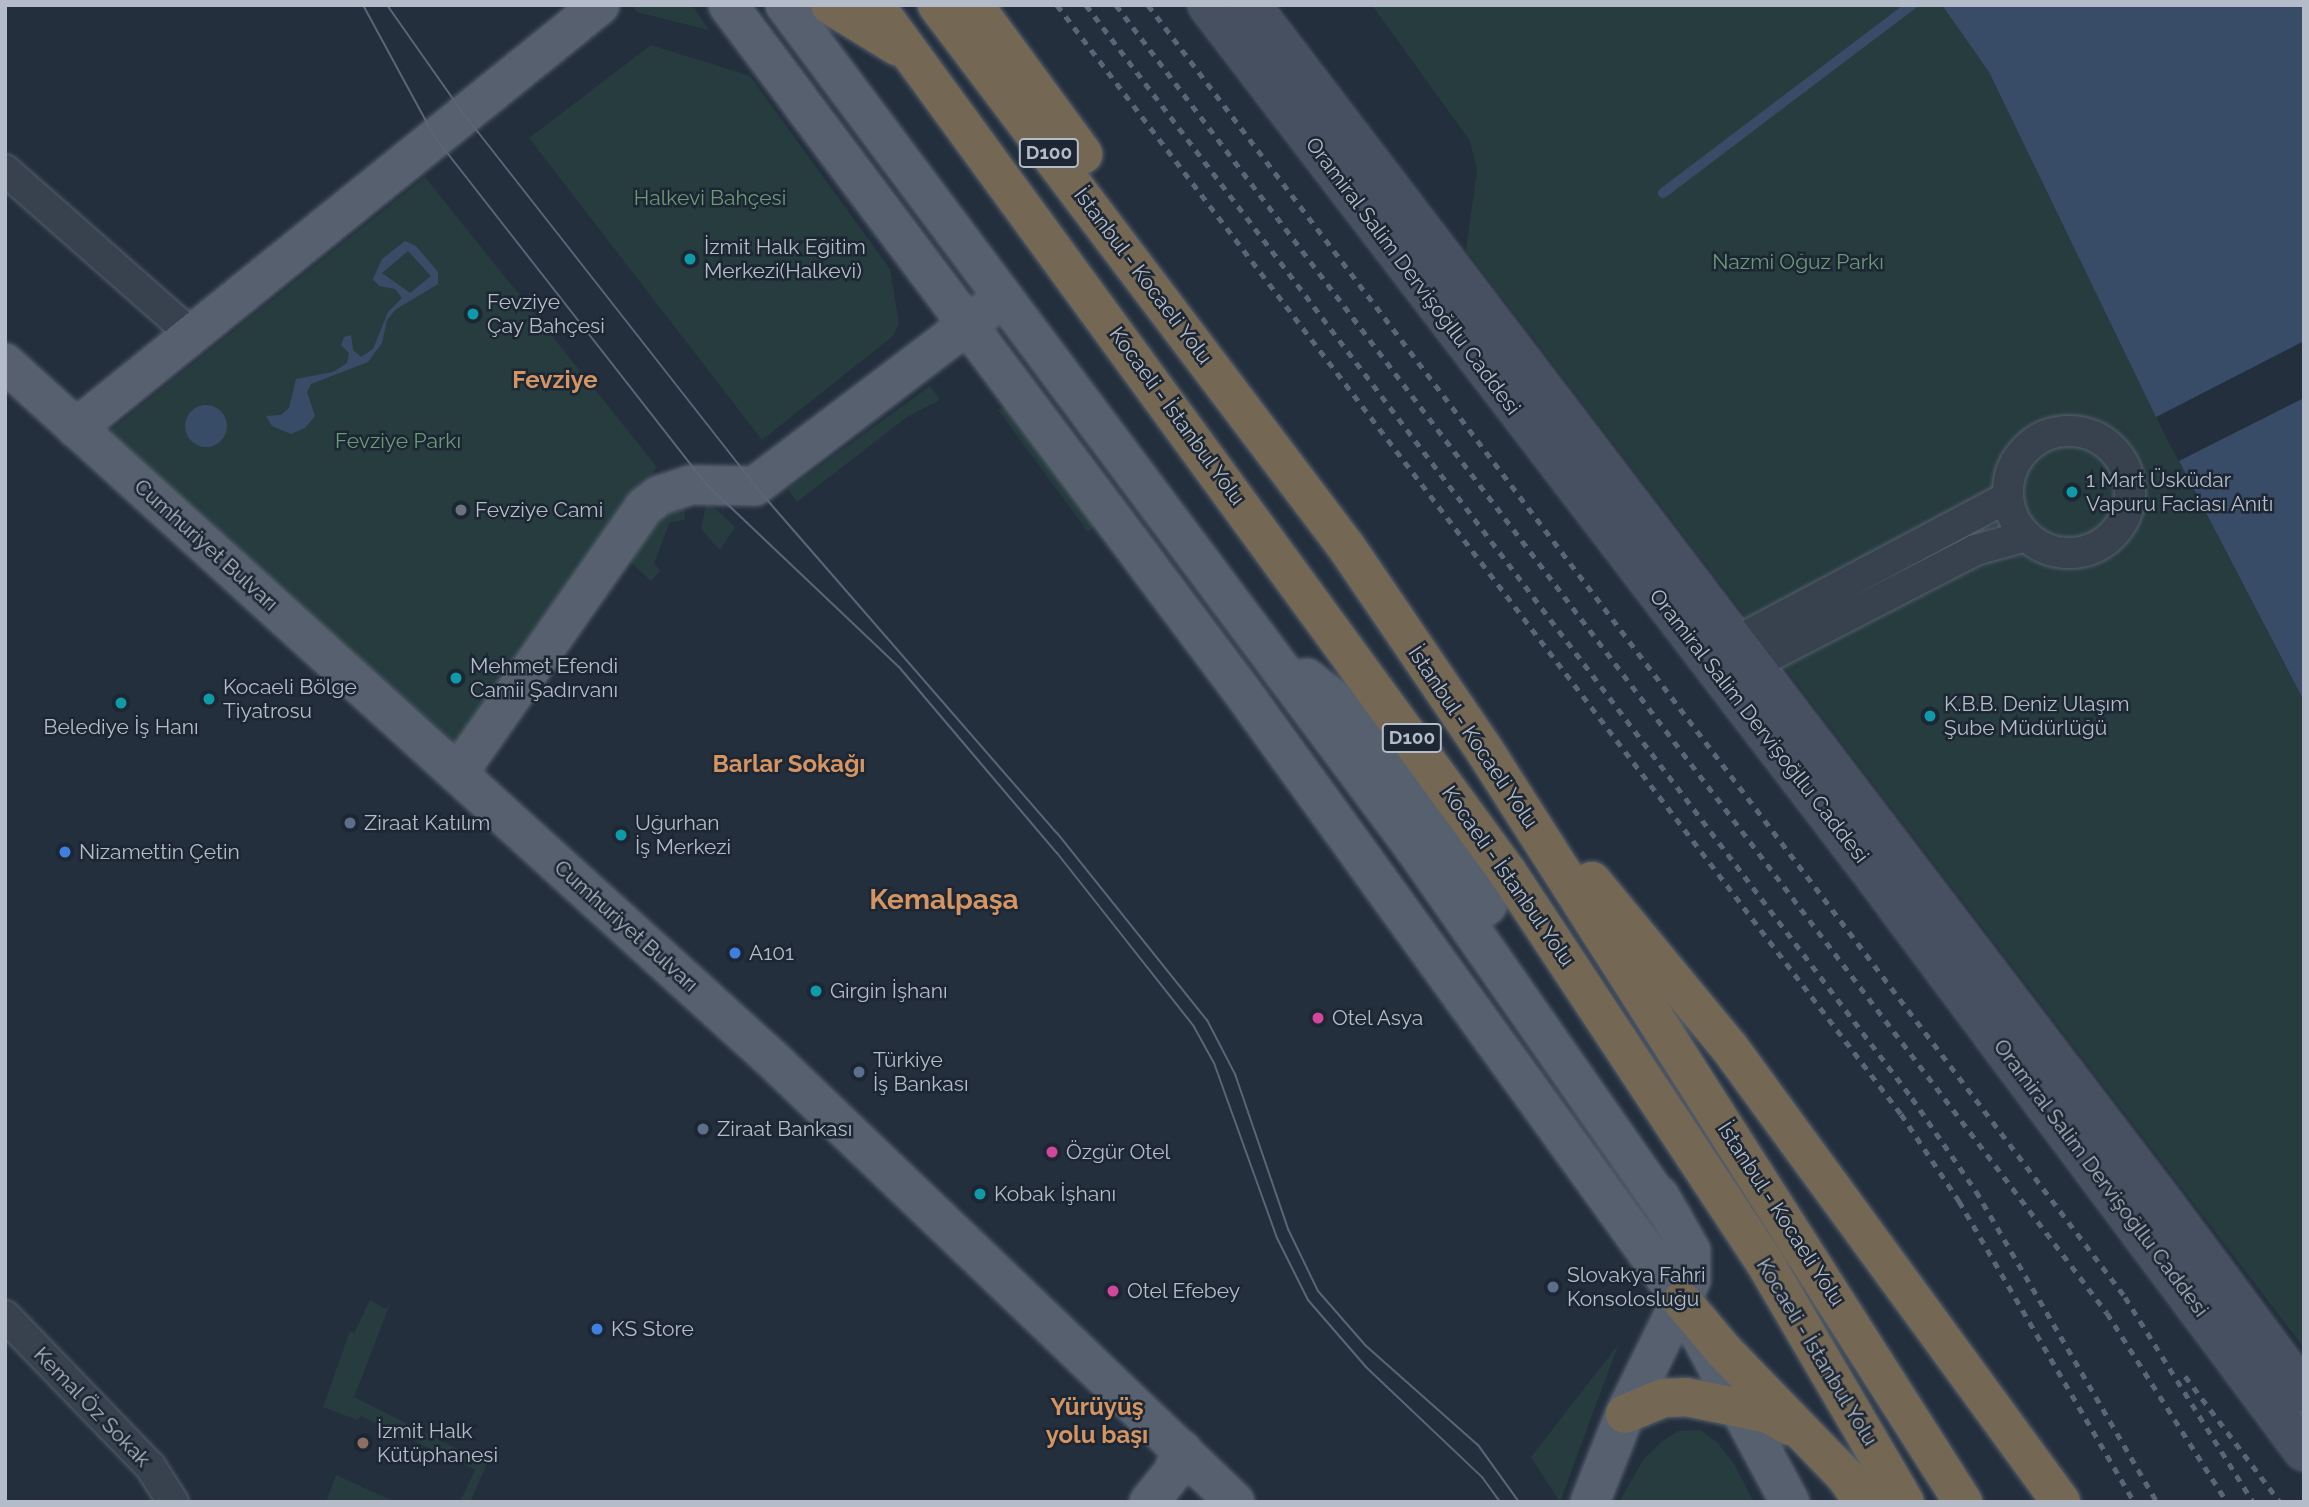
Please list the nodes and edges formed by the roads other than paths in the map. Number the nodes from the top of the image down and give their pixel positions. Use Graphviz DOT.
graph roads {
  1 [pos="600,5"];
  2 [pos="785,5"];
  3 [pos="830,5"];
  4 [pos="875,5"];
  5 [pos="937,5"];
  6 [pos="974,5"];
  7 [pos="1208,5"];
  8 [pos="1251,5"];
  9 [pos="727,8"];
  10 [pos="910,54"];
  11 [pos="5,170"];
  12 [pos="1002,298"];
  13 [pos="1162,300"];
  14 [pos="965,327"];
  15 [pos="192,334"];
  16 [pos="5,363"];
  17 [pos="76,428"];
  18 [pos="2008,497"];
  19 [pos="2026,536"];
  20 [pos="1735,660"];
  21 [pos="1483,748"];
  22 [pos="458,773"];
  23 [pos="1682,1301"];
  24 [pos="5,1316"];
  25 [pos="2304,1393"];
  26 [pos="1741,1407"];
  27 [pos="1625,1414"];
  28 [pos="1809,1436"];
  29 [pos="1182,1450"];
  30 [pos="2304,1451"];
  31 [pos="173,1502"];
  32 [pos="1149,1502"];
  33 [pos="1235,1502"];
  34 [pos="1590,1502"];
  35 [pos="1790,1502"];
  36 [pos="1863,1502"];
  37 [pos="1905,1502"];
  38 [pos="1963,1502"];
  39 [pos="2061,1502"];
  1 -- 15 [label="main road"];
  2 -- 12 [label="main road"];
  3 -- 10 [label="highway"];
  4 -- 10 [label="highway, Kocaeli - İstanbul Yolu / D100"];
  5 -- 13 [label="highway, İstanbul - Kocaeli Yolu / D100"];
  6 -- 13 [label="highway"];
  7 -- 20 [label="main road, Oramiral Salim Dervişoğllu Caddesi"];
  8 -- 20 [label="main road, Oramiral Salim Dervişoğllu Caddesi"];
  9 -- 14 [label="main road"];
  10 -- 37 [label="highway, Kocaeli - İstanbul Yolu / D100"];
  11 -- 15 [label="street"];
  12 -- 14 [label="main road"];
  12 -- 23 [label="main road"];
  13 -- 21 [label="highway, İstanbul - Kocaeli Yolu / D100"];
  14 -- 22 [label="main road"];
  14 -- 23 [label="main road"];
  15 -- 17 [label="main road"];
  16 -- 17 [label="main road, Cumhuriyet Bulvarı"];
  17 -- 22 [label="main road, Cumhuriyet Bulvarı"];
  18 -- 19 [label="street"];
  18 -- 19 [label="street"];
  18 -- 20 [label="street"];
  19 -- 20 [label="street"];
  20 -- 25 [label="main road, Oramiral Salim Dervişoğllu Caddesi"];
  20 -- 30 [label="main road, Oramiral Salim Dervişoğllu Caddesi"];
  21 -- 38 [label="highway, İstanbul - Kocaeli Yolu / D100"];
  21 -- 39 [label="highway"];
  22 -- 29 [label="main road, Cumhuriyet Bulvarı"];
  23 -- 26 [label="main road"];
  23 -- 27 [label="main road"];
  23 -- 28 [label="highway"];
  24 -- 31 [label="street, Kemal Öz Sokak"];
  26 -- 27 [label="highway"];
  26 -- 28 [label="highway"];
  26 -- 35 [label="main road"];
  27 -- 34 [label="main road"];
  28 -- 36 [label="highway"];
  29 -- 32 [label="main road"];
  29 -- 33 [label="main road, Cumhuriyet Bulvarı"];
}
